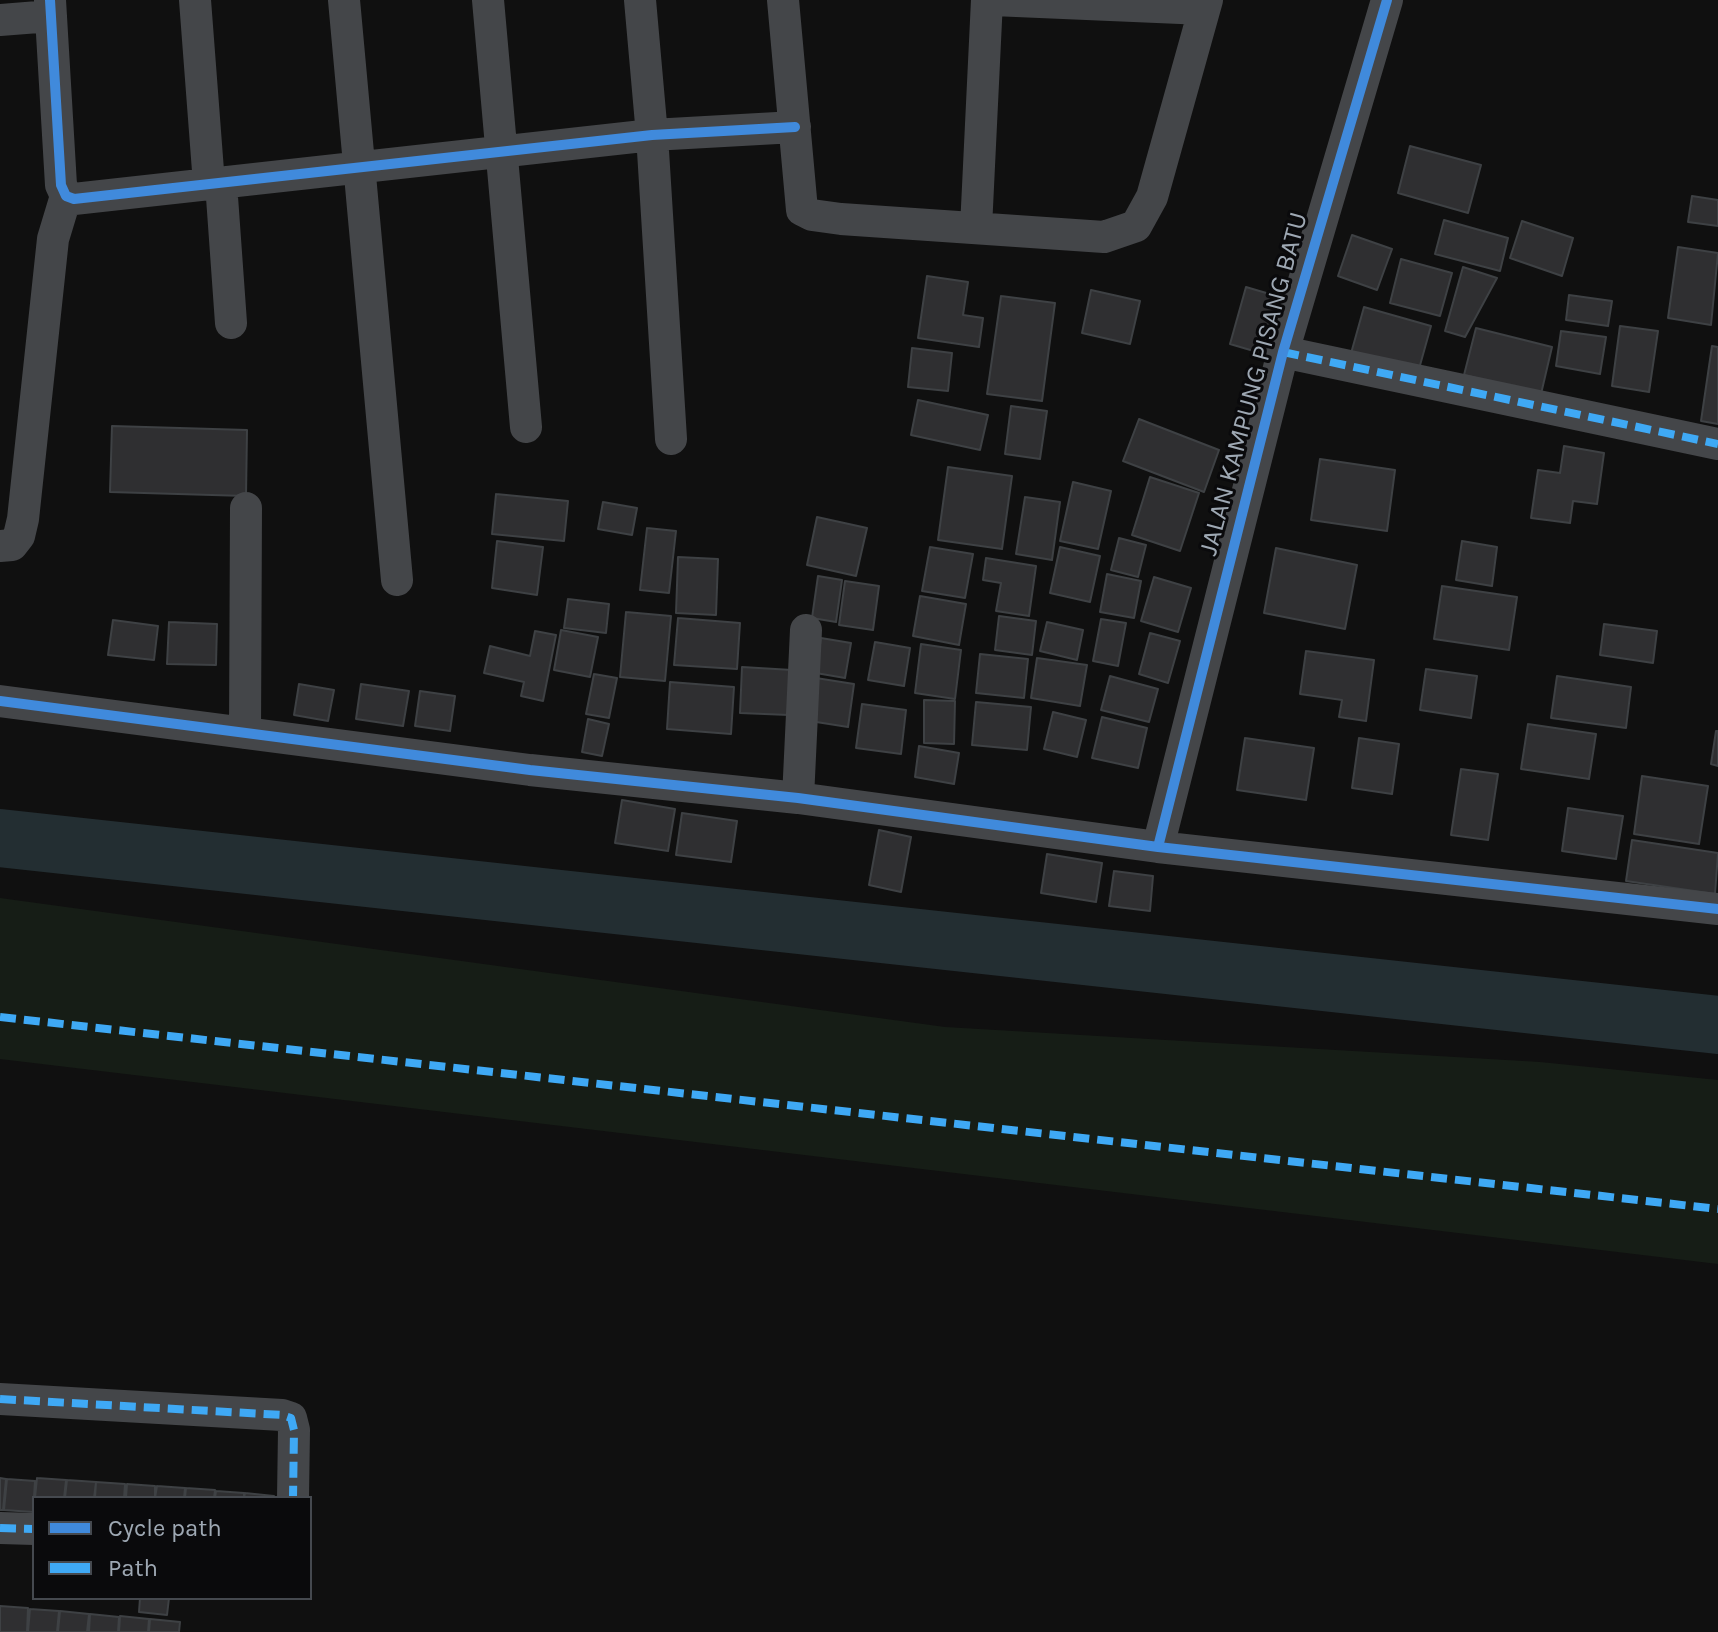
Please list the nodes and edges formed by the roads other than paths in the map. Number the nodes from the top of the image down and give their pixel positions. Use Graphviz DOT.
graph roads {
  1 [pos="195,0"];
  2 [pos="344,0"];
  3 [pos="488,0"];
  4 [pos="640,0"];
  5 [pos="783,0"];
  6 [pos="990,0"];
  7 [pos="1387,0"];
  8 [pos="1206,5"];
  9 [pos="50,8"];
  10 [pos="0,20"];
  11 [pos="795,127"];
  12 [pos="652,135"];
  13 [pos="503,153"];
  14 [pos="362,168"];
  15 [pos="215,184"];
  16 [pos="66,196"];
  17 [pos="976,228"];
  18 [pos="231,323"];
  19 [pos="1283,352"];
  20 [pos="526,427"];
  21 [pos="671,439"];
  22 [pos="1718,444"];
  23 [pos="246,508"];
  24 [pos="0,546"];
  25 [pos="397,580"];
  26 [pos="806,630"];
  27 [pos="0,701"];
  28 [pos="246,709"];
  29 [pos="800,781"];
  30 [pos="1160,838"];
  31 [pos="1718,909"];
  32 [pos="0,1399"];
  33 [pos="293,1496"];
  34 [pos="0,1528"];
  35 [pos="32,1529"];
  1 -- 15 [label="street"];
  2 -- 14 [label="street"];
  3 -- 13 [label="street"];
  4 -- 12 [label="street"];
  5 -- 11 [label="street"];
  6 -- 8 [label="street"];
  6 -- 17 [label="street"];
  7 -- 19 [label="street, JALAN KAMPUNG PISANG BATU"];
  8 -- 17 [label="street"];
  9 -- 10 [label="street"];
  9 -- 16 [label="street"];
  11 -- 12 [label="street"];
  11 -- 17 [label="street"];
  12 -- 13 [label="street"];
  12 -- 21 [label="street"];
  13 -- 14 [label="street"];
  13 -- 20 [label="street"];
  14 -- 15 [label="street"];
  14 -- 25 [label="street"];
  15 -- 16 [label="street"];
  15 -- 18 [label="street"];
  16 -- 24 [label="street"];
  19 -- 22 [label="street"];
  19 -- 30 [label="street, JALAN KAMPUNG PISANG BATU"];
  23 -- 28 [label="street"];
  26 -- 29 [label="street"];
  27 -- 28 [label="street"];
  28 -- 29 [label="street"];
  29 -- 30 [label="street"];
  30 -- 31 [label="street"];
  32 -- 33 [label="street"];
  34 -- 35 [label="street"];
}
